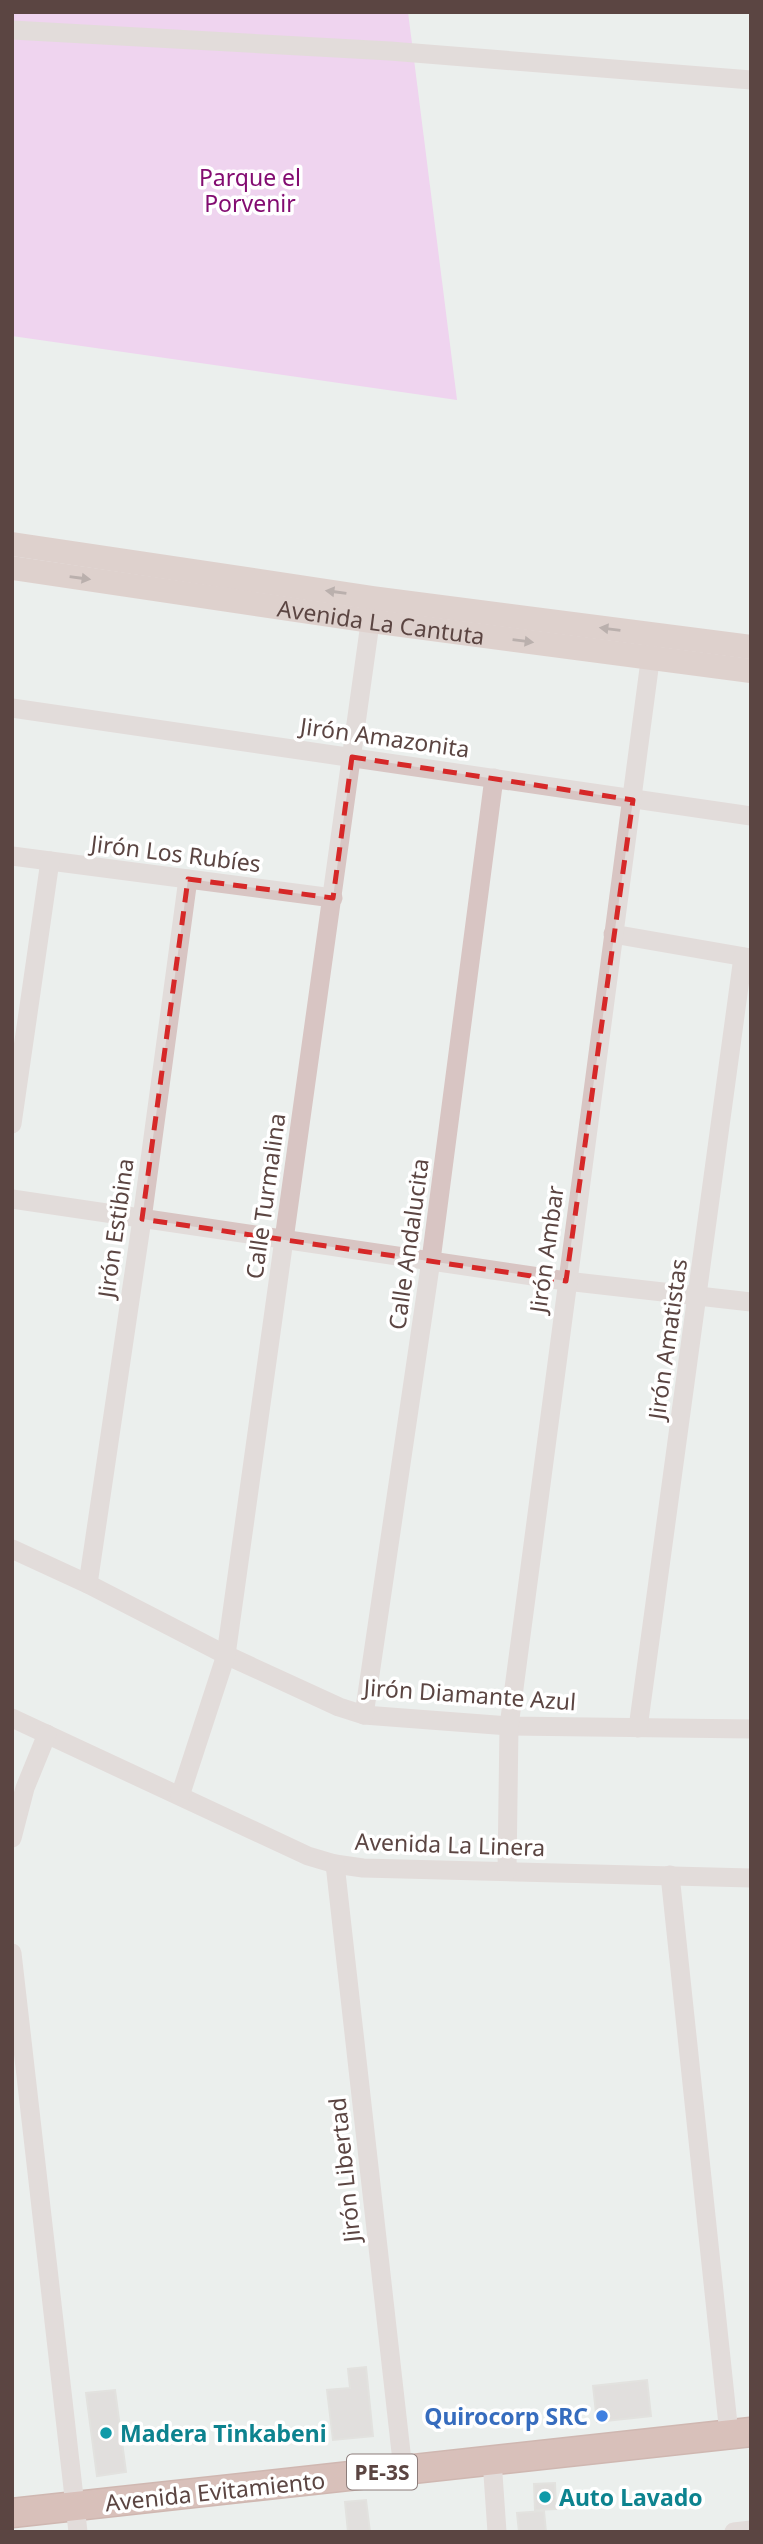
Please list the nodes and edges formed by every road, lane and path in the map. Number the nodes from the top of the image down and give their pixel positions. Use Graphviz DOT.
graph roads {
  1 [pos="12,30"];
  2 [pos="751,80"];
  3 [pos="12,544"];
  4 [pos="12,568"];
  5 [pos="372,609"];
  6 [pos="652,646"];
  7 [pos="751,647"];
  8 [pos="751,671"];
  9 [pos="12,708"];
  10 [pos="352,757"];
  11 [pos="494,778"];
  12 [pos="633,800"];
  13 [pos="751,816"];
  14 [pos="12,856"];
  15 [pos="50,861"];
  16 [pos="188,879"];
  17 [pos="332,898"];
  18 [pos="613,934"];
  19 [pos="747,958"];
  20 [pos="19,1016"];
  21 [pos="12,1124"];
  22 [pos="12,1199"];
  23 [pos="142,1219"];
  24 [pos="283,1238"];
  25 [pos="431,1260"];
  26 [pos="566,1281"];
  27 [pos="698,1297"];
  28 [pos="751,1302"];
  29 [pos="12,1549"];
  30 [pos="88,1584"];
  31 [pos="226,1654"];
  32 [pos="364,1714"];
  33 [pos="12,1718"];
  34 [pos="509,1726"];
  35 [pos="638,1728"];
  36 [pos="751,1729"];
  37 [pos="47,1734"];
  38 [pos="180,1796"];
  39 [pos="12,1838"];
  40 [pos="335,1864"];
  41 [pos="507,1871"];
  42 [pos="670,1875"];
  43 [pos="751,1878"];
  44 [pos="12,1953"];
  45 [pos="740,2433"];
  46 [pos="492,2460"];
  47 [pos="402,2470"];
  48 [pos="12,2513"];
  49 [pos="77,2519"];
  50 [pos="751,2530"];
  51 [pos="497,2532"];
  52 [pos="734,2532"];
  1 -- 2 [label="street"];
  5 -- 3 [label="main road, Avenida La Cantuta, one-way"];
  4 -- 5 [label="main road, Avenida La Cantuta, one-way"];
  5 -- 6 [label="main road, Avenida La Cantuta"];
  5 -- 10 [label="street, Calle Turmalina"];
  6 -- 7 [label="main road, Avenida La Cantuta"];
  6 -- 8 [label="main road, Avenida La Cantuta"];
  6 -- 12 [label="street, Jirón Ambar"];
  9 -- 10 [label="street, Jirón Amazonita"];
  10 -- 11 [label="street, Jirón Amazonita"];
  10 -- 17 [label="street, Calle Turmalina"];
  11 -- 12 [label="street, Jirón Amazonita"];
  11 -- 25 [label="street, Calle Andalucita"];
  12 -- 13 [label="street, Jirón Amazonita"];
  12 -- 18 [label="street, Jirón Ambar"];
  14 -- 15 [label="street, Jirón Los Rubíes"];
  15 -- 16 [label="street, Jirón Los Rubíes"];
  15 -- 20 [label="street"];
  16 -- 17 [label="street, Jirón Los Rubíes"];
  16 -- 23 [label="street, Jirón Estibina"];
  17 -- 24 [label="street, Calle Turmalina"];
  18 -- 19 [label="street"];
  18 -- 26 [label="street, Jirón Ambar"];
  19 -- 27 [label="street, Jirón Amatistas"];
  20 -- 21 [label="street"];
  22 -- 23 [label="street"];
  23 -- 24 [label="street"];
  23 -- 30 [label="street, Jirón Estibina"];
  24 -- 25 [label="street"];
  24 -- 31 [label="street, Calle Turmalina"];
  25 -- 26 [label="street"];
  25 -- 32 [label="street, Calle Andalucita"];
  26 -- 27 [label="street"];
  26 -- 34 [label="street, Jirón Ambar"];
  27 -- 28 [label="street"];
  27 -- 35 [label="street, Jirón Amatistas"];
  29 -- 30 [label="street, Jirón Diamante Azul"];
  30 -- 31 [label="street, Jirón Diamante Azul"];
  31 -- 32 [label="street, Jirón Diamante Azul"];
  31 -- 38 [label="street, Calle Turmalina"];
  32 -- 34 [label="street, Jirón Diamante Azul"];
  33 -- 37 [label="street, Avenida La Linera"];
  34 -- 35 [label="street, Jirón Diamante Azul"];
  34 -- 41 [label="street, Jirón Ambar"];
  35 -- 36 [label="street, Jirón Diamante Azul"];
  37 -- 38 [label="street, Avenida La Linera"];
  37 -- 39 [label="street"];
  38 -- 40 [label="street, Avenida La Linera"];
  40 -- 41 [label="street, Avenida La Linera"];
  40 -- 47 [label="street, Jirón Libertad"];
  41 -- 42 [label="street, Avenida La Linera"];
  42 -- 43 [label="street, Avenida La Linera"];
  42 -- 45 [label="street"];
  44 -- 49 [label="street"];
  45 -- 46 [label="highway, Avenida Evitamiento / PE-3S"];
  46 -- 47 [label="highway, Avenida Evitamiento / PE-3S"];
  46 -- 51 [label="street"];
  47 -- 49 [label="highway, Avenida Evitamiento / PE-3S"];
  48 -- 49 [label="highway, Avenida Evitamiento / PE-3S"];
  50 -- 52 [label="street"];
}
